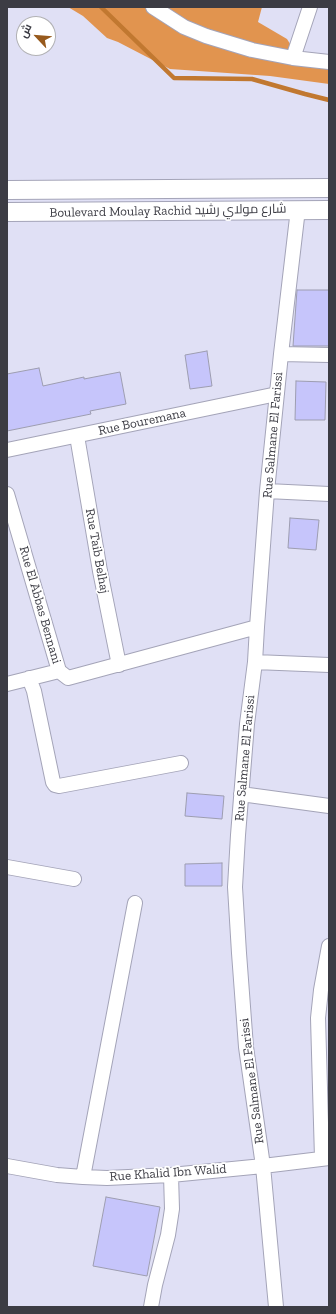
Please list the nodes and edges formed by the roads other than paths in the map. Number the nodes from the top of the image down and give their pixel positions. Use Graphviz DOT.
graph roads {
  1 [pos="153,7"];
  2 [pos="310,7"];
  3 [pos="293,58"];
  4 [pos="329,62"];
  5 [pos="329,188"];
  6 [pos="7,190"];
  7 [pos="298,209"];
  8 [pos="329,210"];
  9 [pos="7,212"];
  10 [pos="281,354"];
  11 [pos="329,354"];
  12 [pos="277,394"];
  13 [pos="77,436"];
  14 [pos="7,450"];
  15 [pos="267,491"];
  16 [pos="7,494"];
  17 [pos="329,494"];
  18 [pos="256,627"];
  19 [pos="255,662"];
  20 [pos="119,665"];
  21 [pos="329,665"];
  22 [pos="59,671"];
  23 [pos="29,678"];
  24 [pos="7,684"];
  25 [pos="181,763"];
  26 [pos="241,794"];
  27 [pos="329,806"];
  28 [pos="7,867"];
  29 [pos="74,879"];
  30 [pos="135,903"];
  31 [pos="329,946"];
  32 [pos="326,1158"];
  33 [pos="7,1166"];
  34 [pos="262,1166"];
  35 [pos="171,1175"];
  36 [pos="83,1177"];
  37 [pos="151,1307"];
  38 [pos="276,1307"];
  1 -- 3 [label="street"];
  2 -- 3 [label="street"];
  3 -- 4 [label="street"];
  5 -- 6 [label="main road, Boulevard Moulay Rachid شارع مولاي رشيد"];
  7 -- 8 [label="main road, Boulevard Moulay Rachid شارع مولاي رشيد"];
  7 -- 9 [label="main road, Boulevard Moulay Rachid شارع مولاي رشيد"];
  7 -- 10 [label="street, Rue Salmane El Farissi"];
  10 -- 11 [label="street"];
  10 -- 12 [label="street, Rue Salmane El Farissi"];
  12 -- 13 [label="street, Rue Bouremana"];
  12 -- 15 [label="street, Rue Salmane El Farissi"];
  13 -- 14 [label="street, Rue Bouremana"];
  13 -- 20 [label="street, Rue Taib Belhaj"];
  15 -- 17 [label="street"];
  15 -- 18 [label="street, Rue Salmane El Farissi"];
  16 -- 22 [label="street, Rue El Abbas Bennani"];
  18 -- 19 [label="street, Rue Salmane El Farissi"];
  18 -- 20 [label="street"];
  19 -- 21 [label="street"];
  19 -- 26 [label="street, Rue Salmane El Farissi"];
  20 -- 22 [label="street"];
  22 -- 23 [label="street"];
  23 -- 24 [label="street"];
  23 -- 25 [label="street"];
  26 -- 27 [label="street"];
  26 -- 34 [label="street, Rue Salmane El Farissi"];
  28 -- 29 [label="street"];
  30 -- 36 [label="street"];
  31 -- 32 [label="street"];
  32 -- 34 [label="street, Rue Khalid Ibn Walid"];
  33 -- 36 [label="street, Rue Khalid Ibn Walid"];
  34 -- 35 [label="street, Rue Khalid Ibn Walid"];
  34 -- 38 [label="street, Rue Salmane El Farissi"];
  35 -- 36 [label="street, Rue Khalid Ibn Walid"];
  35 -- 37 [label="street"];
}
